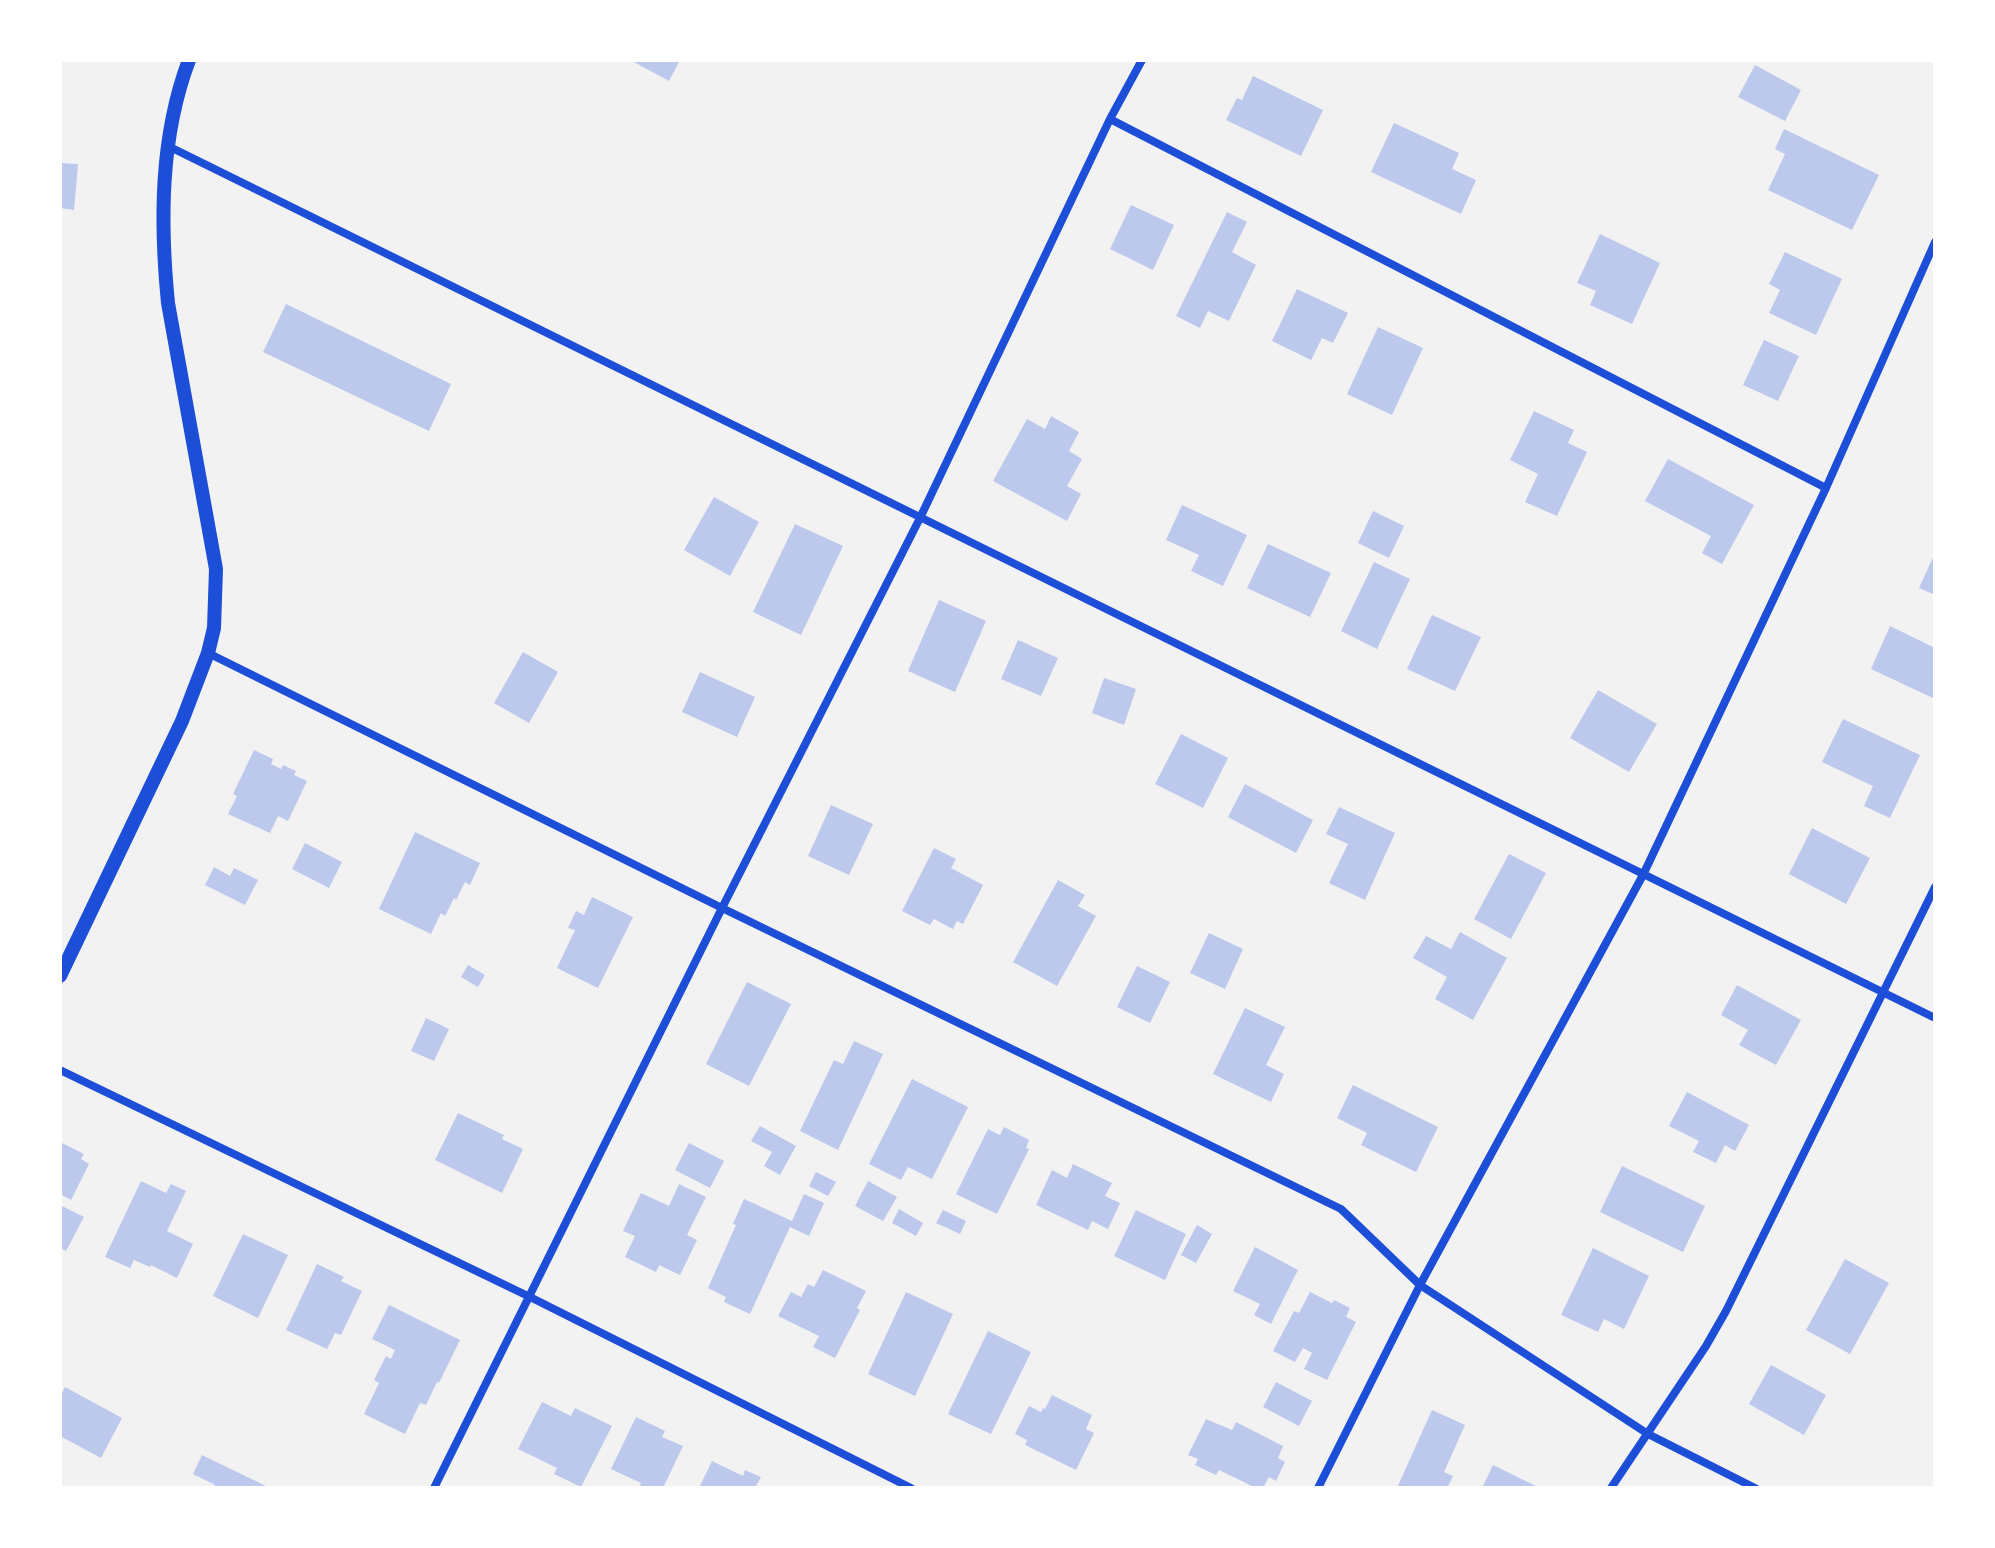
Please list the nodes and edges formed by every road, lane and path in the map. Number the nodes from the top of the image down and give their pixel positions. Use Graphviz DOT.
graph roads {
  1 [pos="189,60"];
  2 [pos="1142,60"];
  3 [pos="1110,119"];
  4 [pos="168,146"];
  5 [pos="1935,242"];
  6 [pos="1826,488"];
  7 [pos="920,518"];
  8 [pos="208,653"];
  9 [pos="1643,875"];
  10 [pos="1935,887"];
  11 [pos="722,908"];
  12 [pos="60,976"];
  13 [pos="1883,992"];
  14 [pos="1935,1018"];
  15 [pos="60,1070"];
  16 [pos="1420,1285"];
  17 [pos="530,1297"];
  18 [pos="1648,1434"];
  19 [pos="434,1488"];
  20 [pos="911,1488"];
  21 [pos="1318,1488"];
  22 [pos="1611,1488"];
  23 [pos="1755,1488"];
  1 -- 4 [label="street"];
  2 -- 3 [label="street"];
  3 -- 6 [label="street"];
  3 -- 7 [label="street"];
  4 -- 7 [label="street"];
  4 -- 8 [label="street"];
  5 -- 6 [label="street"];
  6 -- 9 [label="street"];
  7 -- 9 [label="street"];
  7 -- 11 [label="street"];
  8 -- 11 [label="street"];
  8 -- 12 [label="street"];
  9 -- 13 [label="street"];
  9 -- 16 [label="street"];
  10 -- 13 [label="street"];
  11 -- 16 [label="street"];
  11 -- 17 [label="street"];
  13 -- 14 [label="street"];
  13 -- 18 [label="street"];
  15 -- 17 [label="street"];
  16 -- 18 [label="street"];
  16 -- 21 [label="street"];
  17 -- 19 [label="street"];
  17 -- 20 [label="street"];
  18 -- 22 [label="street"];
  18 -- 23 [label="street"];
}
